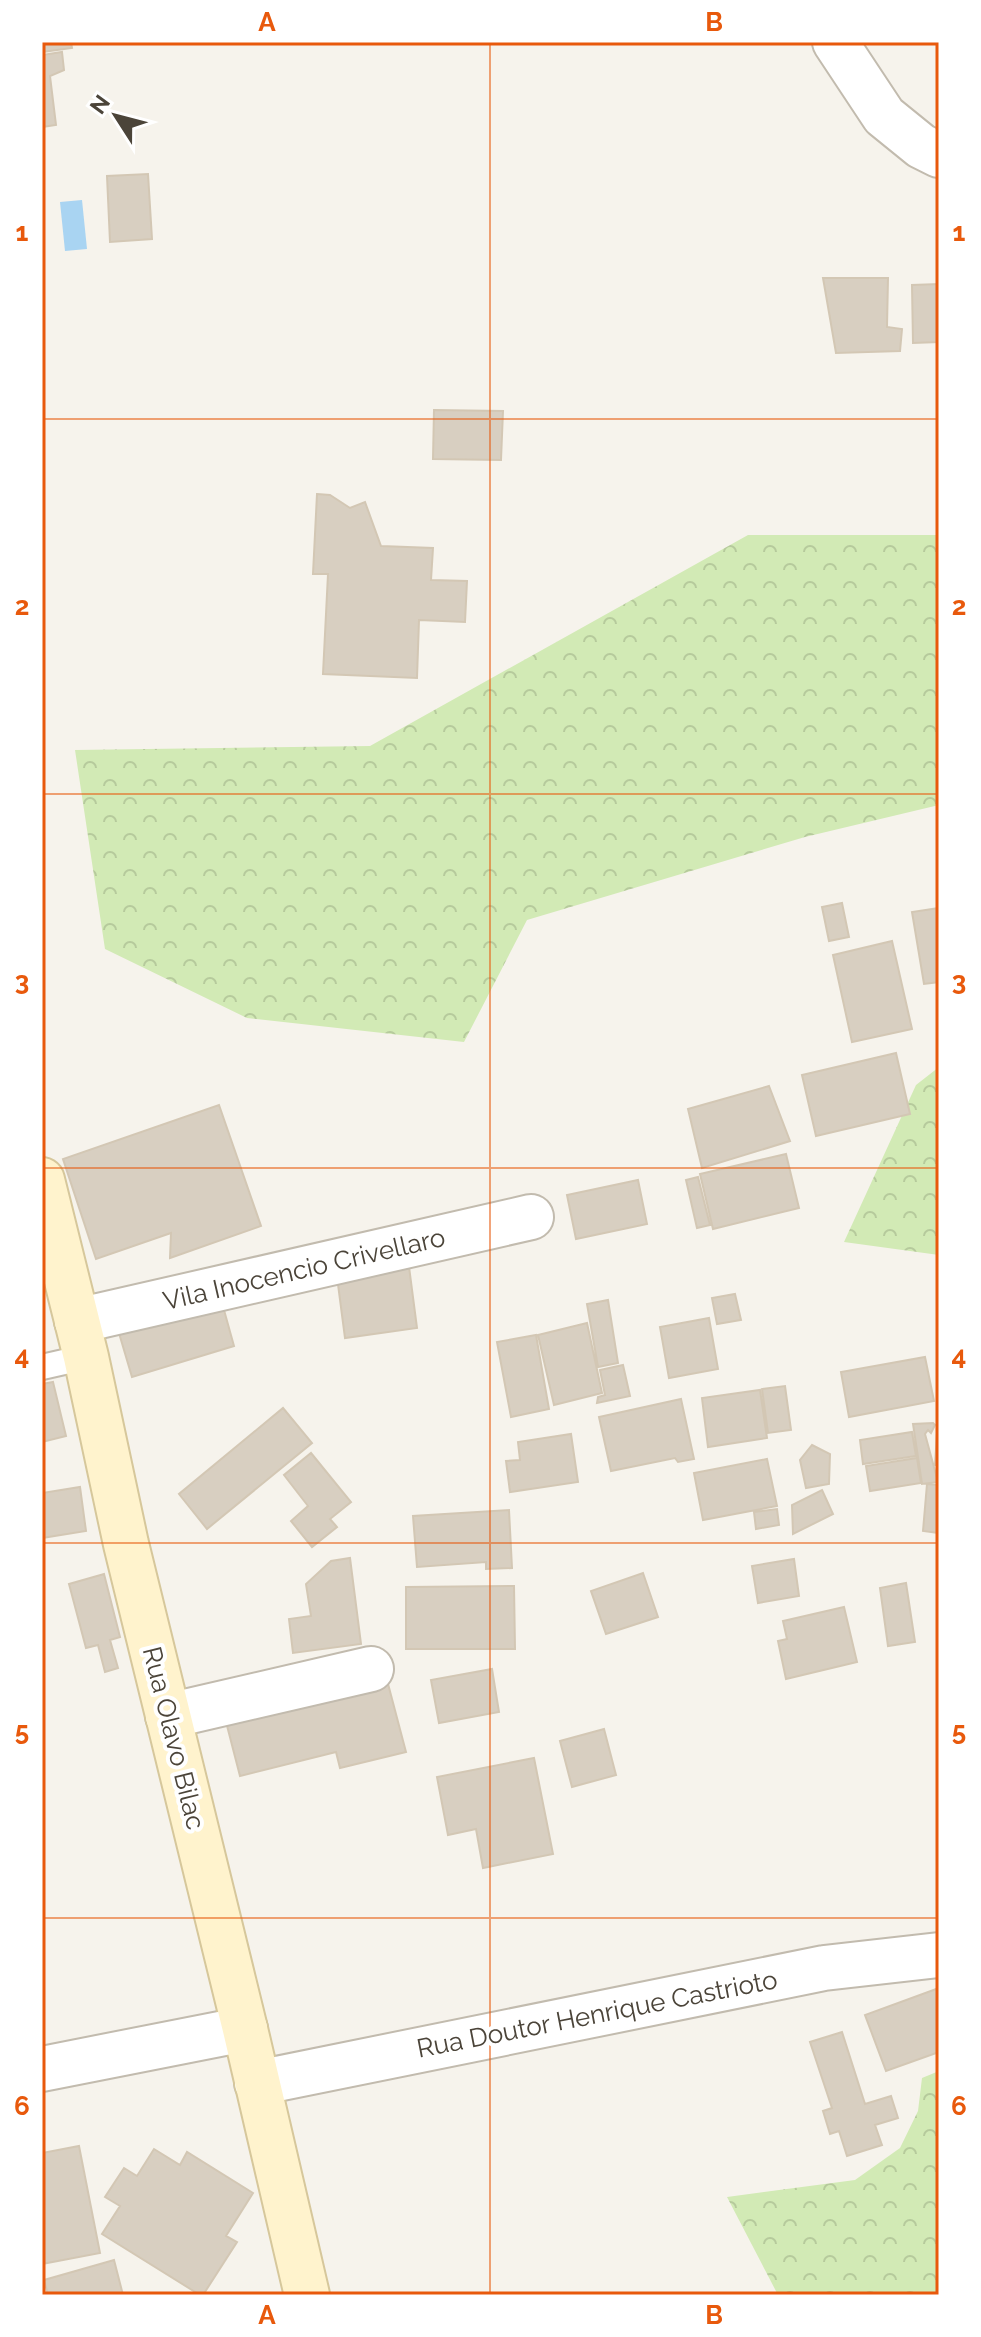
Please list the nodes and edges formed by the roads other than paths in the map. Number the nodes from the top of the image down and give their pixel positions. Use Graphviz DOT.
graph roads {
  1 [pos="835,42"];
  2 [pos="939,155"];
  3 [pos="42,1180"];
  4 [pos="531,1217"];
  5 [pos="82,1339"];
  6 [pos="42,1367"];
  7 [pos="371,1669"];
  8 [pos="168,1716"];
  9 [pos="939,1955"];
  10 [pos="245,2029"];
  11 [pos="42,2069"];
  12 [pos="257,2083"];
  13 [pos="307,2295"];
  1 -- 2 [label="street"];
  3 -- 5 [label="main road, Rua Olavo Bilac"];
  4 -- 5 [label="street, Vila Inocencio Crivellaro"];
  5 -- 6 [label="lane"];
  5 -- 8 [label="main road, Rua Olavo Bilac"];
  7 -- 8 [label="street"];
  8 -- 10 [label="main road, Rua Olavo Bilac"];
  9 -- 12 [label="street, Rua Doutor Henrique Castrioto"];
  10 -- 11 [label="street"];
  10 -- 12 [label="main road, Rua Olavo Bilac"];
  12 -- 13 [label="main road, Rua Olavo Bilac"];
}
